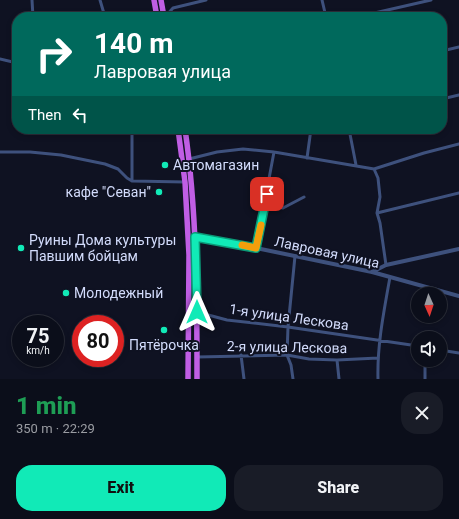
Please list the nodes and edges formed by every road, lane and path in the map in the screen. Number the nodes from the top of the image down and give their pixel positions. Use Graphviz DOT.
graph roads {
  1 [pos="32,0"];
  2 [pos="100,0"];
  3 [pos="154,0"];
  4 [pos="161,0"];
  5 [pos="206,0"];
  6 [pos="322,0"];
  7 [pos="431,0"];
  8 [pos="33,12"];
  9 [pos="104,12"];
  10 [pos="157,12"];
  11 [pos="164,12"];
  12 [pos="169,12"];
  13 [pos="325,12"];
  14 [pos="379,12"];
  15 [pos="459,47"];
  16 [pos="447,50"];
  17 [pos="0,59"];
  18 [pos="12,62"];
  19 [pos="459,95"];
  20 [pos="447,98"];
  21 [pos="132,134"];
  22 [pos="179,134"];
  23 [pos="186,134"];
  24 [pos="310,134"];
  25 [pos="350,134"];
  26 [pos="459,144"];
  27 [pos="0,152"];
  28 [pos="274,152"];
  29 [pos="307,158"];
  30 [pos="189,159"];
  31 [pos="356,165"];
  32 [pos="374,169"];
  33 [pos="132,181"];
  34 [pos="185,182"];
  35 [pos="459,193"];
  36 [pos="304,197"];
  37 [pos="264,205"];
  38 [pos="377,213"];
  39 [pos="188,237"];
  40 [pos="195,237"];
  41 [pos="256,248"];
  42 [pos="459,249"];
  43 [pos="295,256"];
  44 [pos="386,265"];
  45 [pos="372,272"];
  46 [pos="390,277"];
  47 [pos="459,296"];
  48 [pos="197,312"];
  49 [pos="288,327"];
  50 [pos="379,340"];
  51 [pos="411,345"];
  52 [pos="447,351"];
  53 [pos="459,353"];
  54 [pos="241,355"];
  55 [pos="287,355"];
  56 [pos="197,357"];
  57 [pos="378,358"];
  58 [pos="337,360"];
  59 [pos="425,367"];
  60 [pos="188,379"];
  61 [pos="197,379"];
  62 [pos="244,379"];
  63 [pos="293,379"];
  64 [pos="339,379"];
  65 [pos="378,379"];
  66 [pos="425,379"];
  1 -- 8 [label="street"];
  2 -- 9 [label="street"];
  3 -- 10 [label="highway"];
  4 -- 11 [label="highway"];
  5 -- 12 [label="street"];
  6 -- 13 [label="street"];
  7 -- 14 [label="street"];
  15 -- 16 [label="street"];
  17 -- 18 [label="street"];
  19 -- 20 [label="street"];
  21 -- 33 [label="street"];
  22 -- 34 [label="highway"];
  23 -- 30 [label="highway"];
  24 -- 29 [label="street"];
  25 -- 31 [label="street"];
  26 -- 32 [label="street"];
  27 -- 33 [label="street"];
  28 -- 29 [label="street"];
  28 -- 30 [label="street"];
  28 -- 37 [label="street"];
  29 -- 31 [label="street"];
  30 -- 40 [label="highway"];
  31 -- 32 [label="street"];
  32 -- 38 [label="street"];
  33 -- 34 [label="street"];
  34 -- 39 [label="highway"];
  35 -- 38 [label="street"];
  36 -- 37 [label="street"];
  37 -- 41 [label="street"];
  38 -- 44 [label="street"];
  39 -- 40 [label="street, Лавровая улица"];
  39 -- 60 [label="highway"];
  40 -- 41 [label="street, Лавровая улица"];
  40 -- 48 [label="highway"];
  41 -- 43 [label="street, Лавровая улица"];
  42 -- 44 [label="street"];
  43 -- 45 [label="street, Лавровая улица"];
  43 -- 49 [label="street"];
  44 -- 45 [label="street"];
  45 -- 46 [label="street, Лавровая улица"];
  46 -- 47 [label="street, Лавровая улица"];
  46 -- 50 [label="street"];
  48 -- 49 [label="street, 1-я улица Лескова"];
  48 -- 56 [label="highway"];
  49 -- 50 [label="street, 1-я улица Лескова"];
  49 -- 55 [label="street"];
  50 -- 51 [label="street, 1-я улица Лескова"];
  50 -- 57 [label="street"];
  52 -- 53 [label="street"];
  54 -- 55 [label="street, 2-я улица Лескова"];
  54 -- 56 [label="street, 2-я улица Лескова"];
  54 -- 62 [label="street"];
  55 -- 58 [label="street, 2-я улица Лескова"];
  55 -- 63 [label="street"];
  56 -- 61 [label="highway"];
  57 -- 58 [label="street, 2-я улица Лескова"];
  57 -- 65 [label="street"];
  58 -- 64 [label="street"];
  59 -- 66 [label="street"];
}
